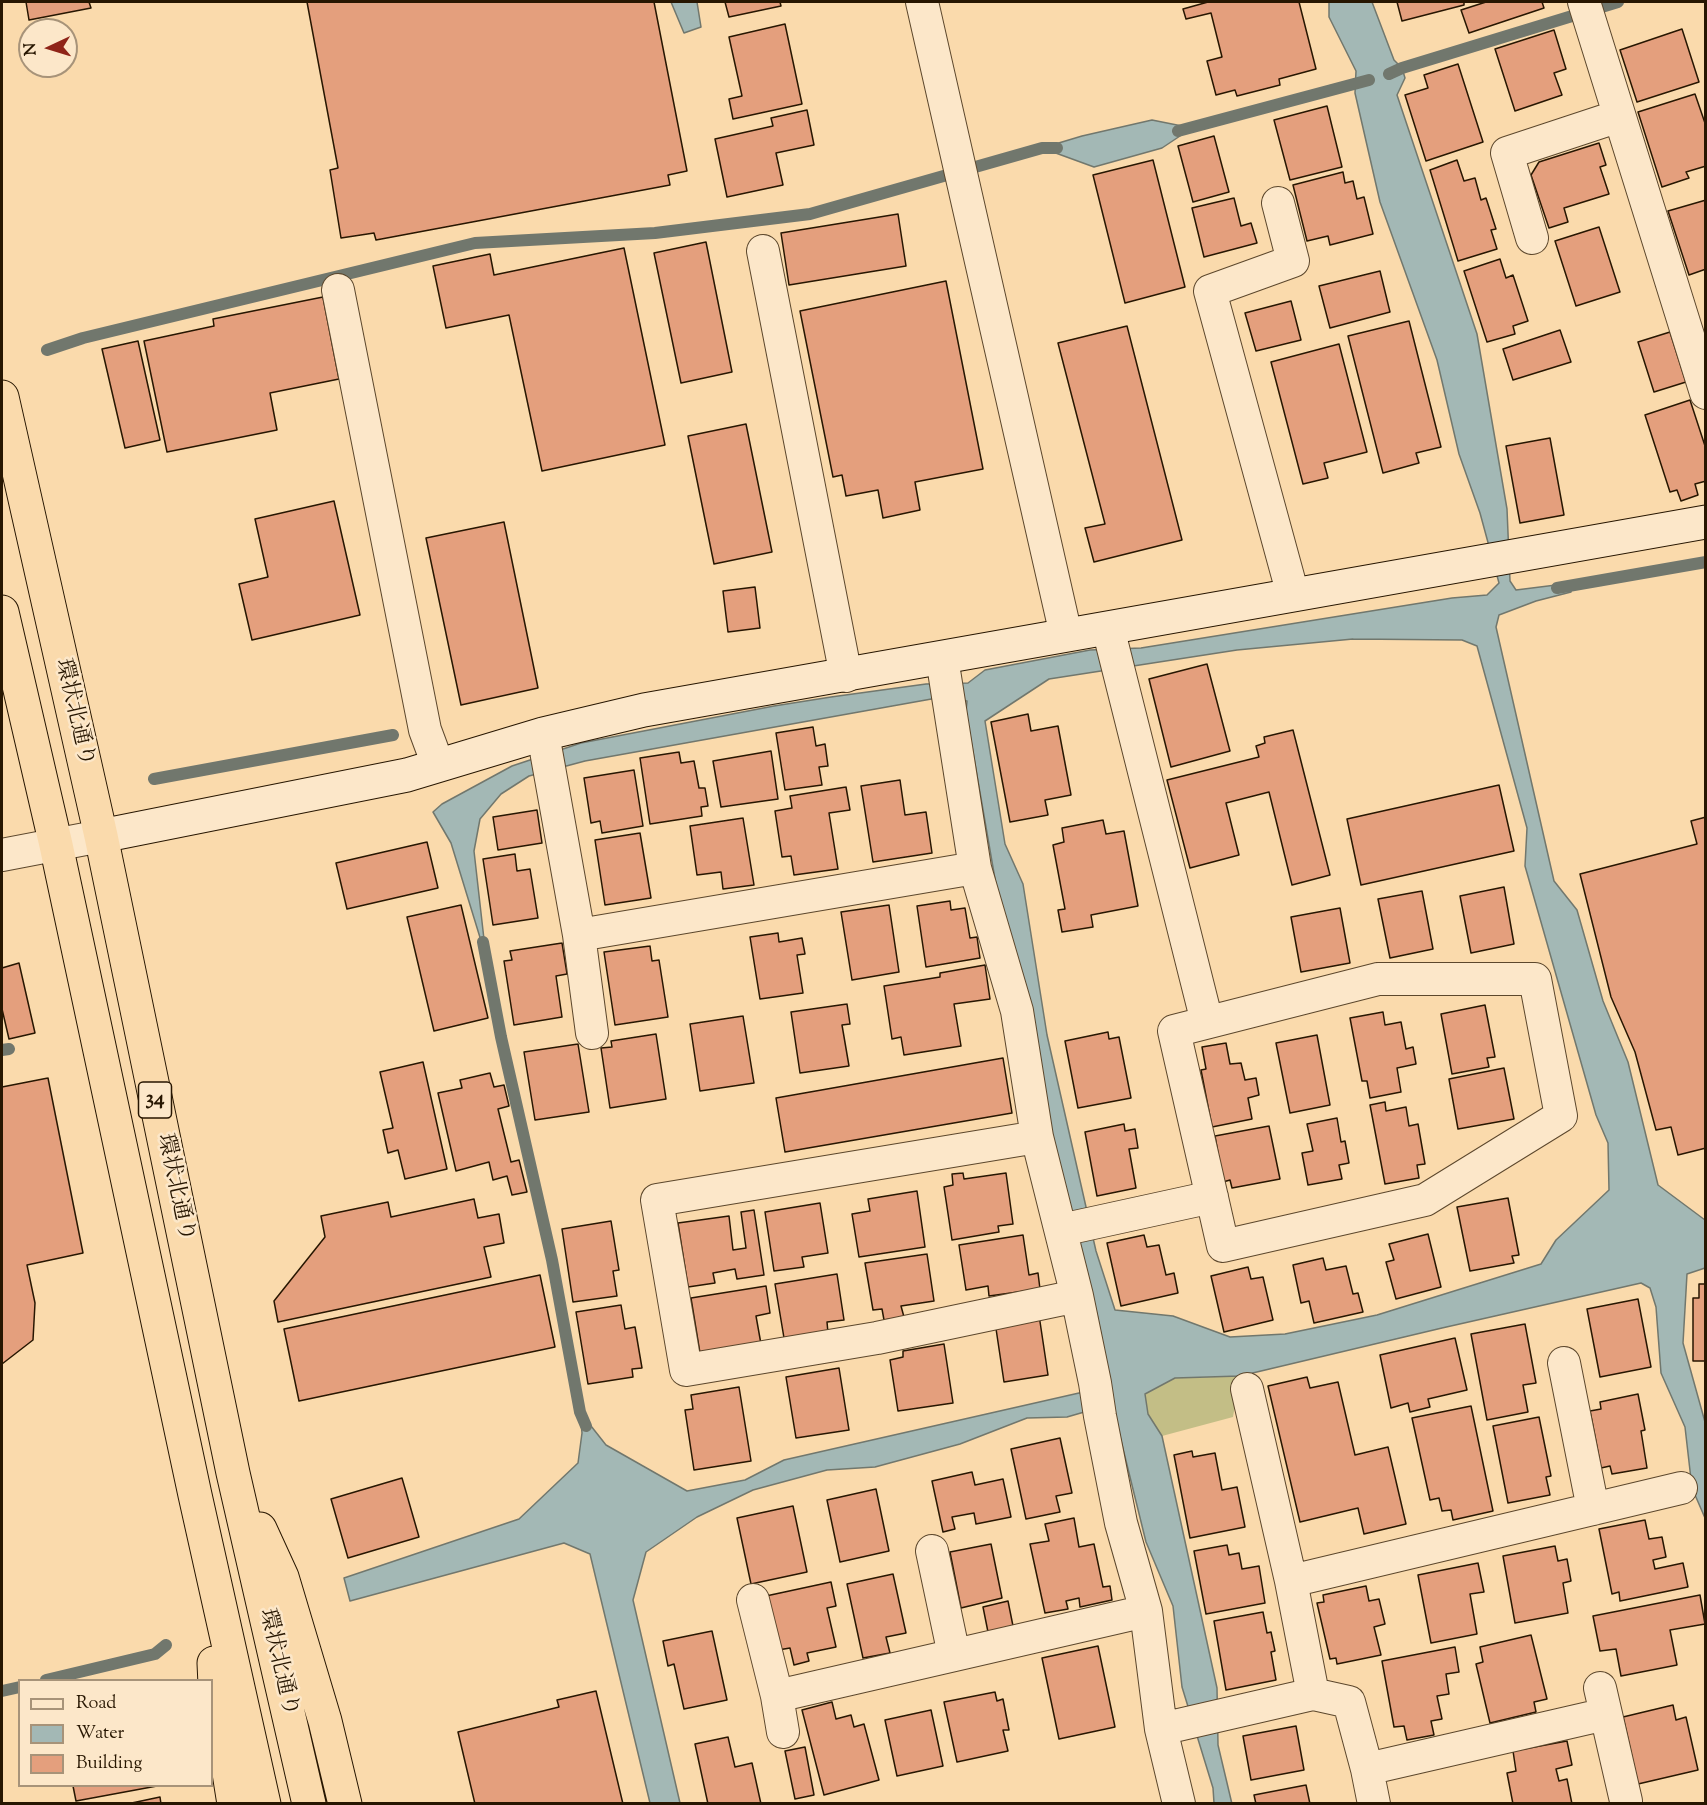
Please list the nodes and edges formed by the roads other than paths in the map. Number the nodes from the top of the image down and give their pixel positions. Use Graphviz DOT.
graph roads {
  1 [pos="922,2"];
  2 [pos="1587,12"];
  3 [pos="1619,116"];
  4 [pos="1278,203"];
  5 [pos="1532,238"];
  6 [pos="763,250"];
  7 [pos="338,290"];
  8 [pos="1706,393"];
  9 [pos="2,397"];
  10 [pos="1706,522"];
  11 [pos="1293,595"];
  12 [pos="2,612"];
  13 [pos="1110,634"];
  14 [pos="1066,635"];
  15 [pos="944,668"];
  16 [pos="846,676"];
  17 [pos="546,752"];
  18 [pos="438,765"];
  19 [pos="101,836"];
  20 [pos="56,845"];
  21 [pos="2,855"];
  22 [pos="975,868"];
  23 [pos="579,935"];
  24 [pos="1207,1022"];
  25 [pos="592,1033"];
  26 [pos="1037,1137"];
  27 [pos="1212,1197"];
  28 [pos="1061,1230"];
  29 [pos="1077,1296"];
  30 [pos="1564,1363"];
  31 [pos="1247,1389"];
  32 [pos="233,1473"];
  33 [pos="1682,1488"];
  34 [pos="1593,1509"];
  35 [pos="207,1548"];
  36 [pos="932,1551"];
  37 [pos="1291,1581"];
  38 [pos="753,1600"];
  39 [pos="1146,1611"];
  40 [pos="954,1655"];
  41 [pos="1313,1694"];
  42 [pos="777,1696"];
  43 [pos="1173,1726"];
  44 [pos="783,1732"];
  45 [pos="1367,1769"];
  46 [pos="1626,1801"];
  47 [pos="234,1803"];
  48 [pos="264,1803"];
  49 [pos="309,1803"];
  50 [pos="345,1803"];
  51 [pos="1179,1803"];
  52 [pos="1374,1803"];
  1 -- 14 [label="street"];
  2 -- 3 [label="street"];
  3 -- 5 [label="street"];
  3 -- 8 [label="street"];
  4 -- 11 [label="street"];
  6 -- 16 [label="street"];
  7 -- 18 [label="street"];
  9 -- 19 [label="highway, 環状北通り / 34"];
  10 -- 11 [label="street"];
  11 -- 13 [label="street"];
  12 -- 20 [label="highway, 環状北通り / 34"];
  13 -- 14 [label="street"];
  13 -- 24 [label="street"];
  14 -- 15 [label="street"];
  15 -- 16 [label="street"];
  15 -- 22 [label="street"];
  16 -- 17 [label="street"];
  17 -- 18 [label="street"];
  17 -- 23 [label="street"];
  18 -- 19 [label="street"];
  19 -- 20 [label="street"];
  19 -- 32 [label="highway, 環状北通り / 34"];
  20 -- 21 [label="street"];
  20 -- 35 [label="highway, 環状北通り / 34"];
  22 -- 23 [label="street"];
  22 -- 26 [label="street"];
  23 -- 25 [label="street"];
  24 -- 27 [label="street"];
  24 -- 27 [label="street"];
  26 -- 28 [label="street"];
  26 -- 29 [label="street"];
  27 -- 28 [label="street"];
  28 -- 29 [label="street"];
  29 -- 39 [label="street"];
  30 -- 34 [label="street"];
  31 -- 37 [label="street"];
  32 -- 49 [label="highway, 環状北通り / 34"];
  32 -- 50 [label="highway"];
  33 -- 34 [label="street"];
  34 -- 37 [label="street"];
  35 -- 47 [label="highway"];
  35 -- 48 [label="highway, 環状北通り / 34"];
  36 -- 40 [label="street"];
  37 -- 41 [label="street"];
  38 -- 42 [label="street"];
  39 -- 40 [label="street"];
  39 -- 43 [label="street"];
  40 -- 42 [label="street"];
  41 -- 43 [label="street"];
  41 -- 45 [label="street"];
  42 -- 44 [label="street"];
  43 -- 51 [label="street"];
  45 -- 46 [label="street"];
  45 -- 52 [label="street"];
}
